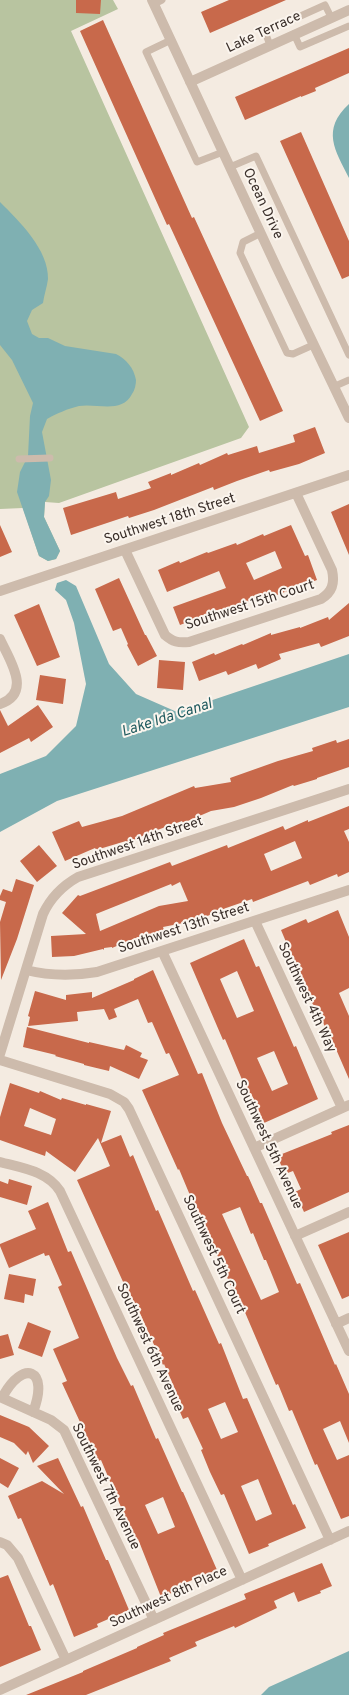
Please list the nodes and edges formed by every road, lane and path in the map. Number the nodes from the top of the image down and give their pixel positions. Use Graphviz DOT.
graph roads {
  1 [pos="156,1"];
  2 [pos="349,10"];
  3 [pos="331,18"];
  4 [pos="349,26"];
  5 [pos="294,34"];
  6 [pos="171,40"];
  7 [pos="270,45"];
  8 [pos="190,82"];
  9 [pos="223,152"];
  10 [pos="230,167"];
  11 [pos="261,233"];
  12 [pos="314,345"];
  13 [pos="349,355"];
  14 [pos="349,380"];
  15 [pos="333,387"];
  16 [pos="349,418"];
  17 [pos="50,458"];
  18 [pos="19,459"];
  19 [pos="349,475"];
  20 [pos="296,493"];
  21 [pos="125,550"];
  22 [pos="0,591"];
  23 [pos="0,639"];
  24 [pos="0,704"];
  25 [pos="349,789"];
  26 [pos="349,891"];
  27 [pos="255,921"];
  28 [pos="162,951"];
  29 [pos="26,970"];
  30 [pos="0,1054"];
  31 [pos="0,1060"];
  32 [pos="346,1107"];
  33 [pos="254,1148"];
  34 [pos="0,1162"];
  35 [pos="349,1212"];
  36 [pos="295,1236"];
  37 [pos="349,1318"];
  38 [pos="336,1324"];
  39 [pos="349,1351"];
  40 [pos="1,1398"];
  41 [pos="33,1412"];
  42 [pos="349,1531"];
  43 [pos="330,1540"];
  44 [pos="0,1542"];
  45 [pos="242,1580"];
  46 [pos="154,1620"];
  47 [pos="66,1660"];
  48 [pos="0,1690"];
  1 -- 6 [label="street, Ocean Drive"];
  2 -- 3 [label="street, Lake Terrace"];
  3 -- 5 [label="street, Lake Terrace"];
  3 -- 7 [label="lane"];
  4 -- 5 [label="lane"];
  5 -- 7 [label="street, Lake Terrace"];
  6 -- 8 [label="street, Ocean Drive"];
  6 -- 9 [label="lane"];
  7 -- 8 [label="street, Lake Terrace"];
  8 -- 9 [label="street, Ocean Drive"];
  9 -- 10 [label="street, Ocean Drive"];
  10 -- 11 [label="street, Ocean Drive"];
  10 -- 13 [label="lane"];
  11 -- 12 [label="street, Ocean Drive"];
  11 -- 12 [label="lane"];
  12 -- 15 [label="street, Ocean Drive"];
  14 -- 15 [label="lane"];
  15 -- 16 [label="street, Ocean Drive"];
  17 -- 18 [label="lane"];
  19 -- 20 [label="street, Southwest 18th Street"];
  20 -- 21 [label="street, Southwest 18th Street"];
  20 -- 21 [label="street, Southwest 15th Court"];
  21 -- 22 [label="street, Southwest 18th Street"];
  23 -- 24 [label="street"];
  25 -- 29 [label="street, Southwest 14th Street"];
  26 -- 27 [label="street, Southwest 13th Street"];
  27 -- 28 [label="street, Southwest 13th Street"];
  27 -- 32 [label="street, Southwest 4th Way"];
  28 -- 29 [label="street, Southwest 13th Street"];
  28 -- 33 [label="street, Southwest 5th Avenue"];
  29 -- 30 [label="street, Southwest 14th Street"];
  31 -- 43 [label="street, Southwest 5th Court"];
  32 -- 33 [label="street"];
  33 -- 36 [label="street, Southwest 5th Avenue"];
  34 -- 45 [label="street, Southwest 6th Avenue"];
  35 -- 36 [label="street"];
  36 -- 38 [label="street, Southwest 5th Avenue"];
  37 -- 38 [label="street"];
  38 -- 39 [label="street, Southwest 5th Avenue"];
  40 -- 41 [label="street, Southwest 7th Avenue"];
  40 -- 41 [label="street"];
  41 -- 46 [label="street, Southwest 7th Avenue"];
  42 -- 43 [label="street, Southwest 8th Place"];
  43 -- 45 [label="street, Southwest 8th Place"];
  44 -- 47 [label="street"];
  45 -- 46 [label="street, Southwest 8th Place"];
  46 -- 47 [label="street, Southwest 8th Place"];
  47 -- 48 [label="street, Southwest 8th Place"];
}
